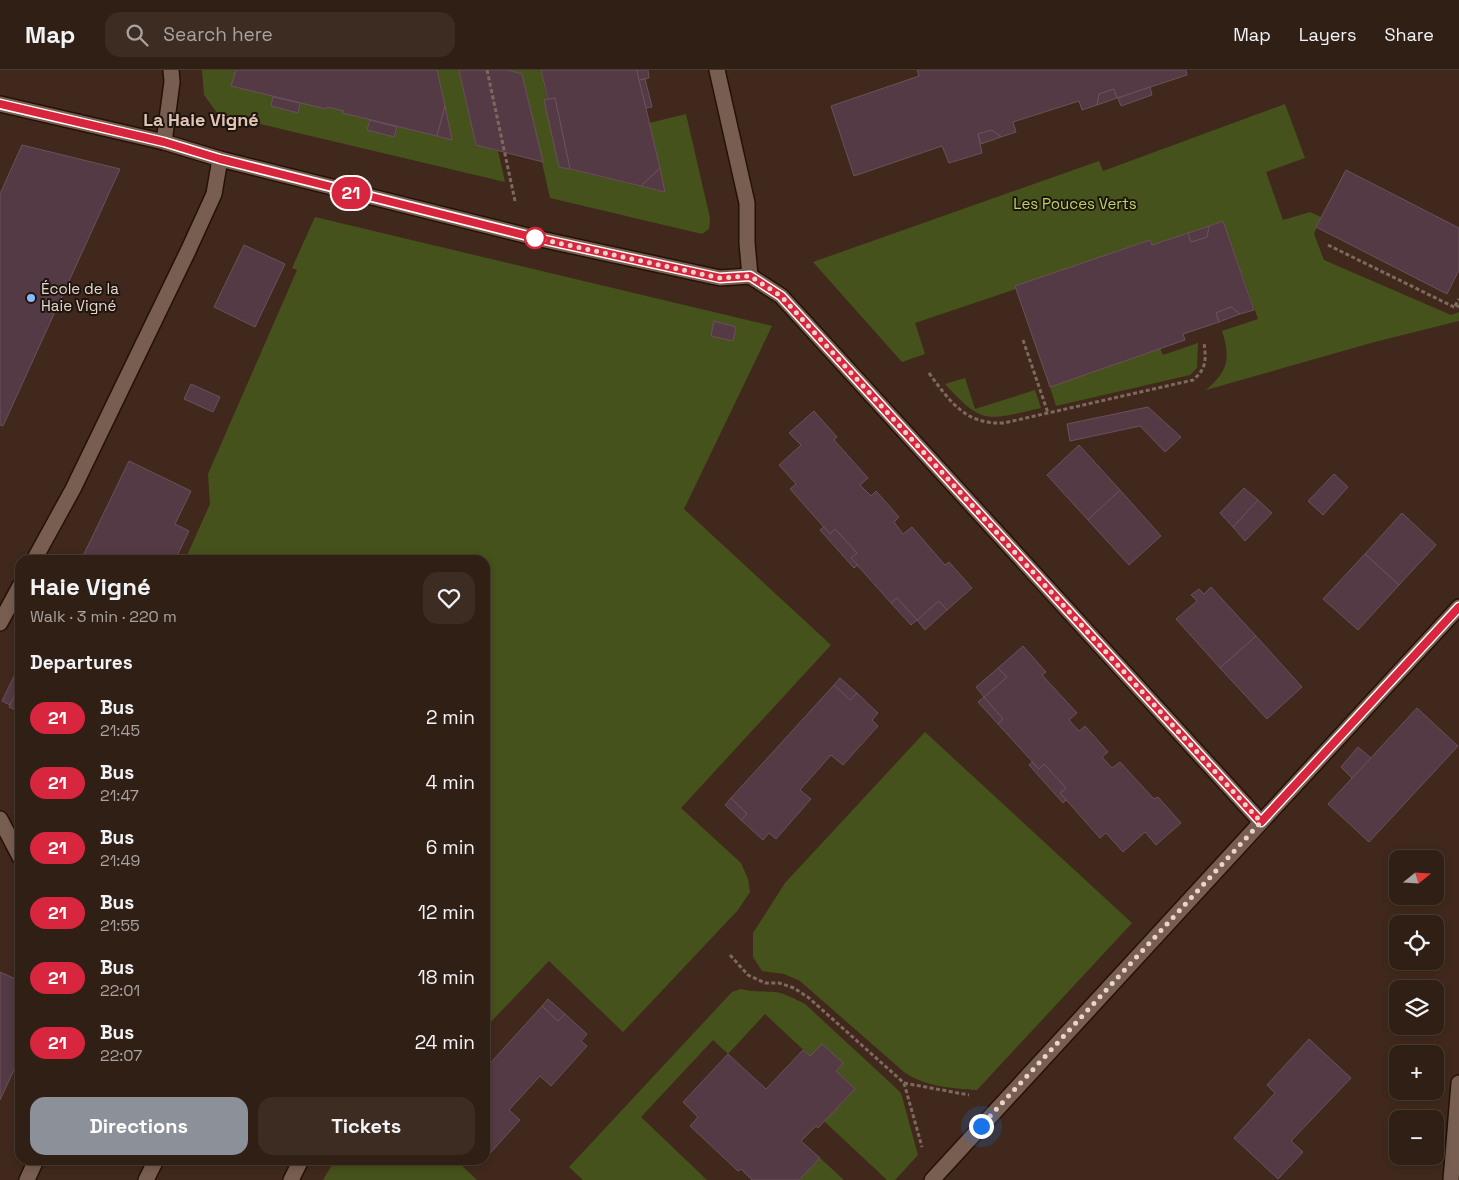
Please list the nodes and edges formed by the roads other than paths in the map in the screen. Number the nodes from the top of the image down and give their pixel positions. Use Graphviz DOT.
graph roads {
  1 [pos="171,70"];
  2 [pos="717,70"];
  3 [pos="0,104"];
  4 [pos="164,142"];
  5 [pos="220,159"];
  6 [pos="750,276"];
  7 [pos="37,555"];
  8 [pos="15,595"];
  9 [pos="1459,607"];
  10 [pos="0,623"];
  11 [pos="0,819"];
  12 [pos="1261,822"];
  13 [pos="15,848"];
  14 [pos="1459,1083"];
  15 [pos="34,1165"];
  16 [pos="154,1165"];
  17 [pos="298,1165"];
  18 [pos="27,1180"];
  19 [pos="146,1180"];
  20 [pos="291,1180"];
  21 [pos="932,1180"];
  22 [pos="1451,1180"];
  1 -- 4 [label="street"];
  2 -- 6 [label="street"];
  3 -- 4 [label="street"];
  4 -- 5 [label="street"];
  5 -- 6 [label="street"];
  5 -- 7 [label="street"];
  6 -- 12 [label="street"];
  8 -- 10 [label="street"];
  9 -- 12 [label="street"];
  11 -- 13 [label="street"];
  12 -- 21 [label="street"];
  14 -- 22 [label="street"];
  15 -- 18 [label="street"];
  16 -- 19 [label="street"];
  17 -- 20 [label="street"];
}
